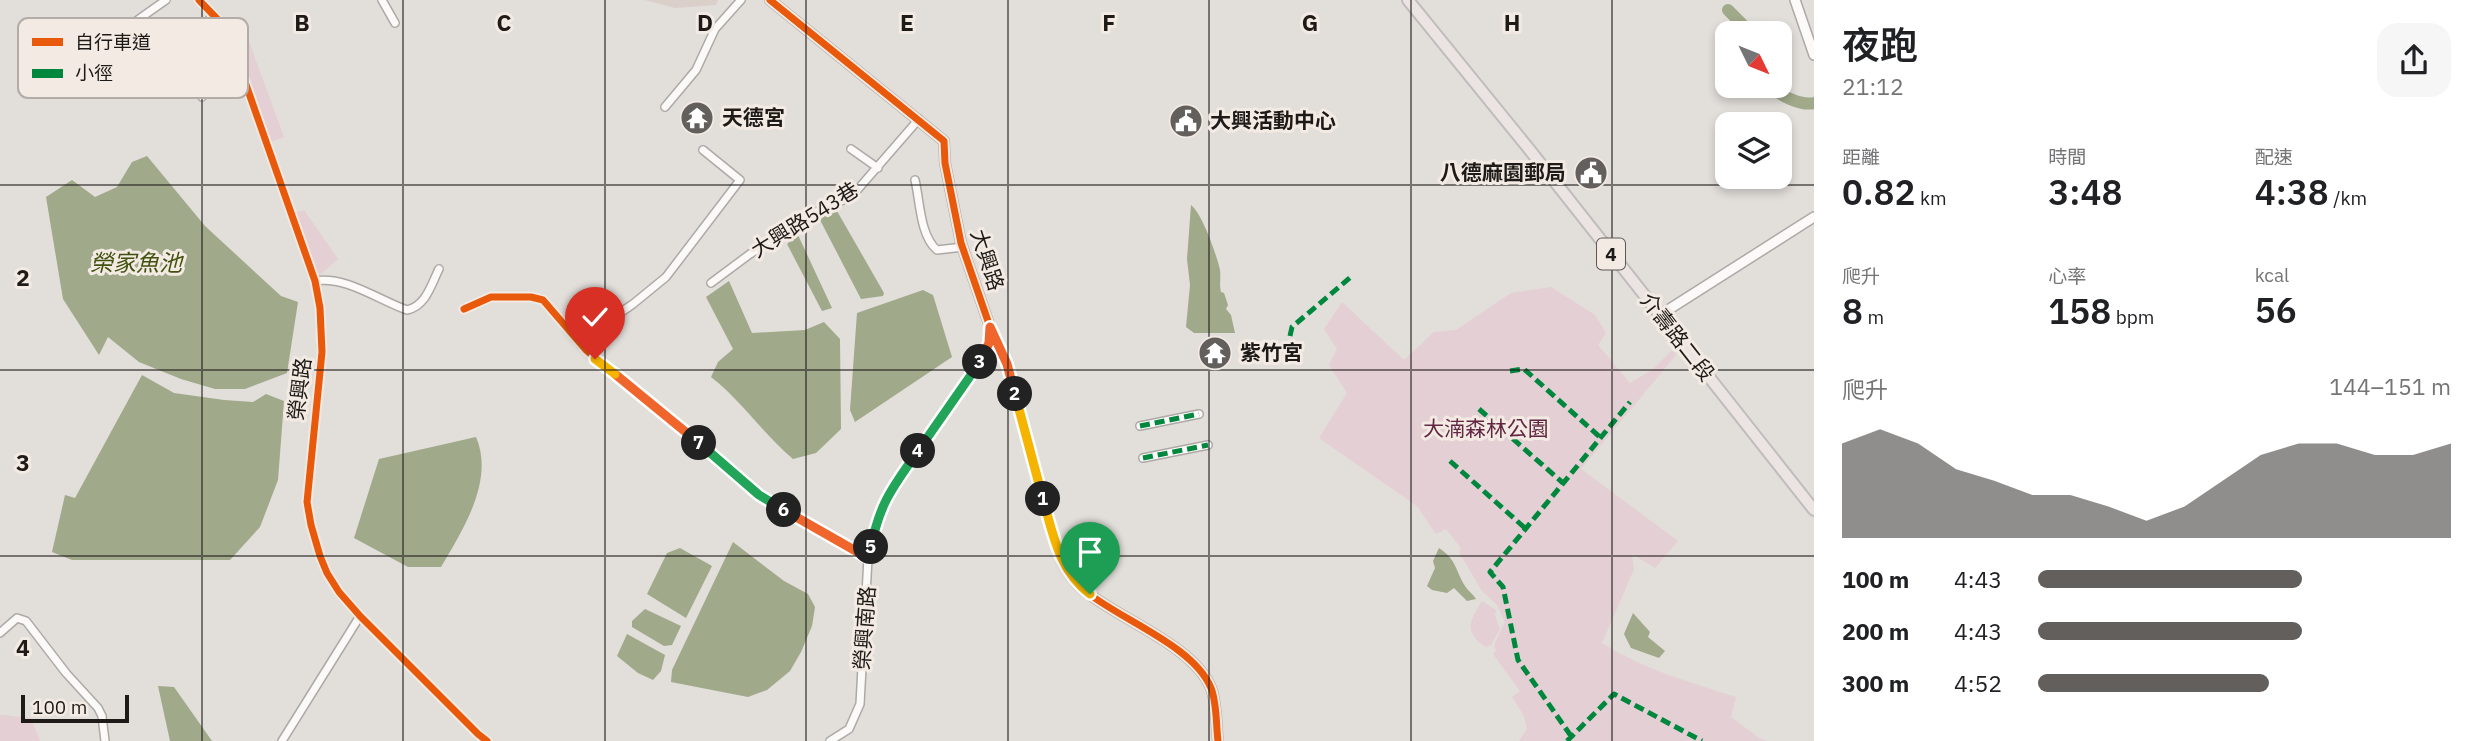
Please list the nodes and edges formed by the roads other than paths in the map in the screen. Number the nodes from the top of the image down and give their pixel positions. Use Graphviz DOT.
graph roads {
  1 [pos="166,0"];
  2 [pos="199,0"];
  3 [pos="382,0"];
  4 [pos="741,0"];
  5 [pos="770,0"];
  6 [pos="1408,0"];
  7 [pos="1795,0"];
  8 [pos="213,14"];
  9 [pos="140,18"];
  10 [pos="210,18"];
  11 [pos="217,18"];
  12 [pos="395,23"];
  13 [pos="1814,55"];
  14 [pos="248,91"];
  15 [pos="665,107"];
  16 [pos="919,119"];
  17 [pos="703,149"];
  18 [pos="851,149"];
  19 [pos="878,169"];
  20 [pos="915,180"];
  21 [pos="1814,217"];
  22 [pos="963,247"];
  23 [pos="439,269"];
  24 [pos="315,281"];
  25 [pos="711,283"];
  26 [pos="464,309"];
  27 [pos="1660,316"];
  28 [pos="990,327"];
  29 [pos="581,345"];
  30 [pos="1199,414"];
  31 [pos="1140,426"];
  32 [pos="1208,445"];
  33 [pos="1143,458"];
  34 [pos="1814,510"];
  35 [pos="868,558"];
  36 [pos="360,616"];
  37 [pos="0,633"];
  38 [pos="105,741"];
  39 [pos="282,741"];
  40 [pos="487,741"];
  41 [pos="830,741"];
  42 [pos="1218,741"];
  1 -- 9 [label="street"];
  2 -- 8 [label="street, 榮興路"];
  3 -- 12 [label="street"];
  4 -- 15 [label="street"];
  5 -- 16 [label="street, 大興路"];
  6 -- 27 [label="main road, 介壽路二段 / 4"];
  7 -- 13 [label="street"];
  8 -- 10 [label="street"];
  8 -- 11 [label="street, 榮興路"];
  14 -- 24 [label="street, 榮興路"];
  16 -- 19 [label="street, 大興路543巷"];
  16 -- 22 [label="street, 大興路"];
  17 -- 29 [label="street"];
  18 -- 19 [label="street"];
  19 -- 25 [label="street, 大興路543巷"];
  20 -- 22 [label="street"];
  21 -- 27 [label="street"];
  22 -- 28 [label="street, 大興路"];
  23 -- 24 [label="street"];
  24 -- 36 [label="street, 榮興路"];
  26 -- 29 [label="street"];
  27 -- 34 [label="main road, 介壽路二段 / 4"];
  28 -- 35 [label="street, 榮興南路"];
  28 -- 42 [label="street, 大興路"];
  29 -- 35 [label="street"];
  30 -- 31 [label="street"];
  32 -- 33 [label="street"];
  35 -- 41 [label="street, 榮興南路"];
  36 -- 39 [label="street"];
  36 -- 40 [label="street, 榮興路"];
  37 -- 38 [label="street"];
}
